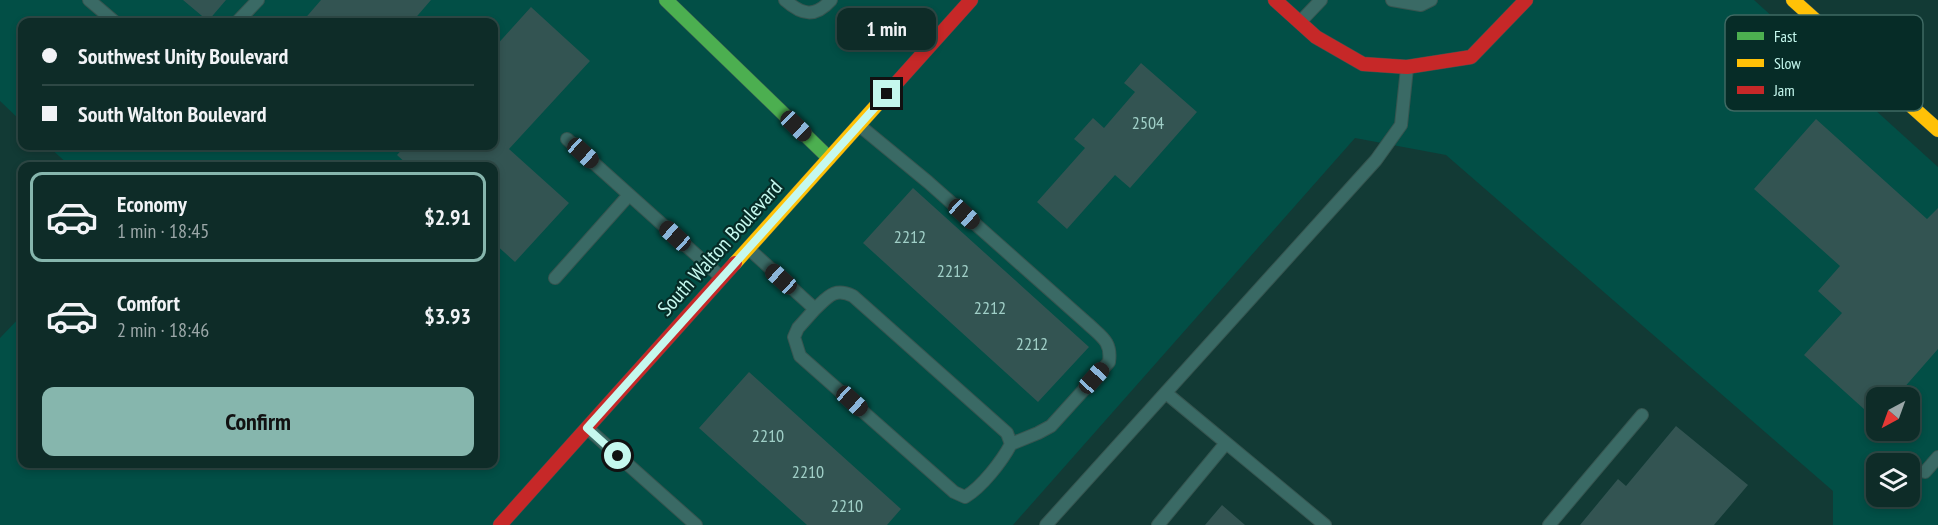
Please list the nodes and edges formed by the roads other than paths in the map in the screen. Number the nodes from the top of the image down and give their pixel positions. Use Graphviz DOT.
graph roads {
  1 [pos="89,0"];
  2 [pos="258,0"];
  3 [pos="666,0"];
  4 [pos="786,0"];
  5 [pos="831,0"];
  6 [pos="971,0"];
  7 [pos="1275,0"];
  8 [pos="1322,0"];
  9 [pos="1392,0"];
  10 [pos="1431,0"];
  11 [pos="1526,0"];
  12 [pos="1793,0"];
  13 [pos="1810,15"];
  14 [pos="110,18"];
  15 [pos="241,18"];
  16 [pos="1300,22"];
  17 [pos="1407,67"];
  18 [pos="1917,111"];
  19 [pos="859,125"];
  20 [pos="1938,130"];
  21 [pos="567,139"];
  22 [pos="829,158"];
  23 [pos="630,195"];
  24 [pos="748,249"];
  25 [pos="555,278"];
  26 [pos="722,278"];
  27 [pos="815,309"];
  28 [pos="1166,393"];
  29 [pos="1642,415"];
  30 [pos="587,428"];
  31 [pos="1227,443"];
  32 [pos="1011,444"];
  33 [pos="1938,457"];
  34 [pos="1925,472"];
  35 [pos="500,525"];
  36 [pos="696,525"];
  37 [pos="1046,525"];
  38 [pos="1158,525"];
  39 [pos="1324,525"];
  40 [pos="1549,525"];
  1 -- 14 [label="lane"];
  2 -- 15 [label="lane"];
  3 -- 22 [label="street"];
  4 -- 5 [label="lane"];
  6 -- 19 [label="street, South Walton Boulevard"];
  7 -- 16 [label="street"];
  8 -- 16 [label="lane"];
  9 -- 10 [label="lane"];
  11 -- 17 [label="street"];
  12 -- 13 [label="street"];
  16 -- 17 [label="street"];
  17 -- 28 [label="lane"];
  18 -- 20 [label="street"];
  19 -- 22 [label="street, South Walton Boulevard"];
  19 -- 32 [label="lane"];
  21 -- 23 [label="lane"];
  22 -- 24 [label="street, South Walton Boulevard"];
  23 -- 25 [label="lane"];
  23 -- 26 [label="lane"];
  24 -- 26 [label="street, South Walton Boulevard"];
  24 -- 27 [label="lane"];
  26 -- 30 [label="street, South Walton Boulevard"];
  27 -- 32 [label="lane"];
  27 -- 32 [label="lane"];
  28 -- 31 [label="lane"];
  28 -- 37 [label="lane"];
  29 -- 40 [label="lane"];
  30 -- 35 [label="street, South Walton Boulevard"];
  30 -- 36 [label="lane"];
  31 -- 38 [label="lane"];
  31 -- 39 [label="lane"];
  33 -- 34 [label="lane"];
}
